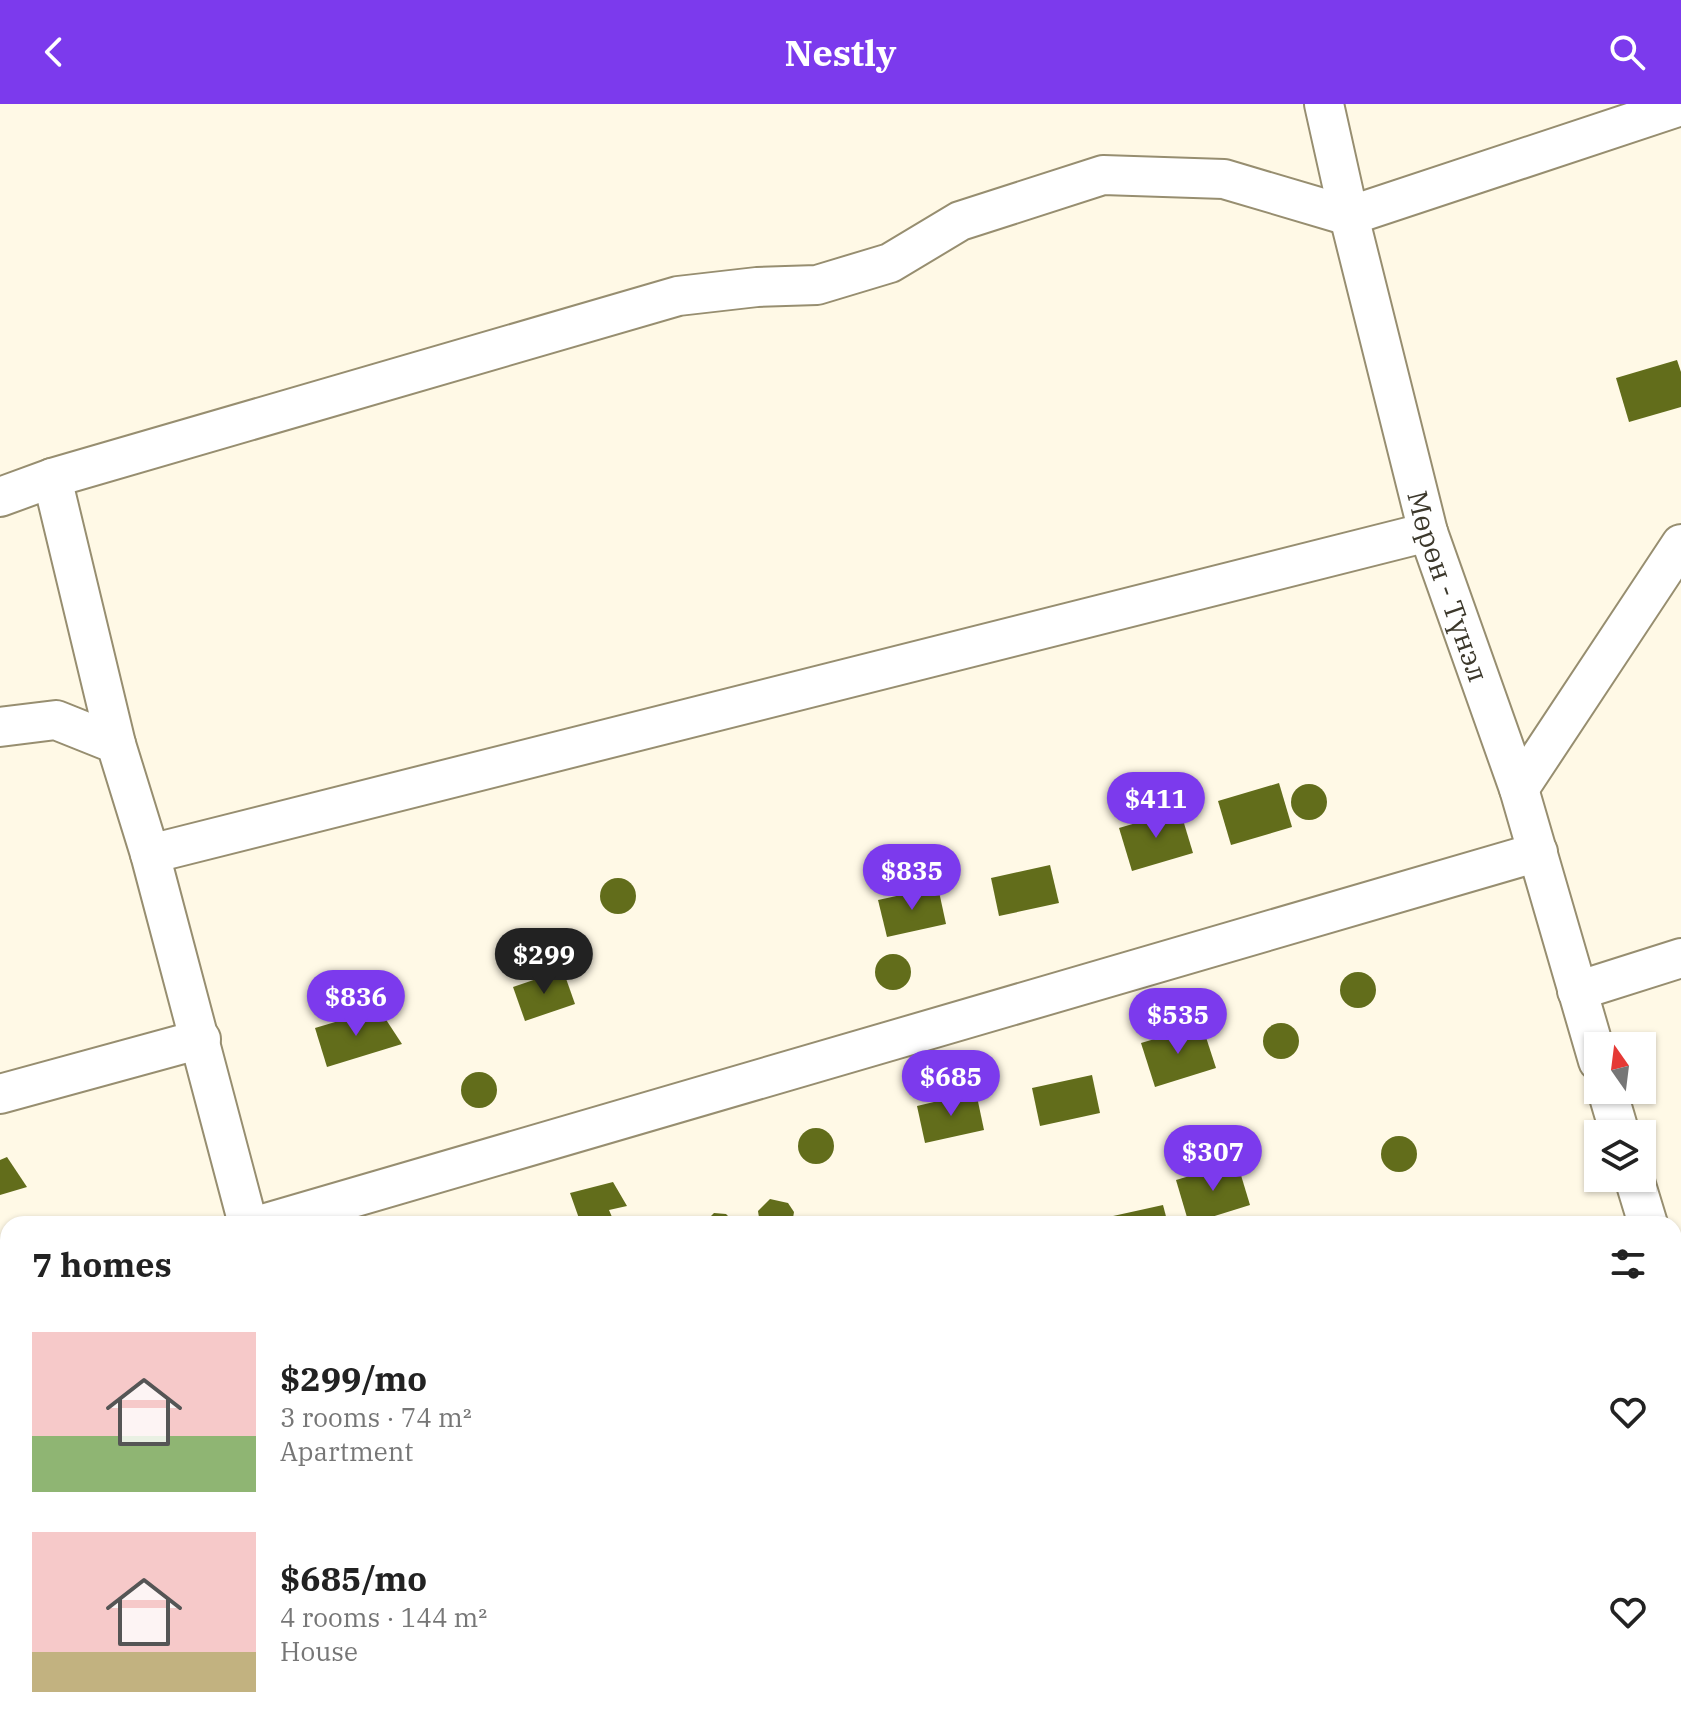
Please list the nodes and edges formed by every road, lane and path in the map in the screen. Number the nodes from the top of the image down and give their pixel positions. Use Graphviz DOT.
graph roads {
  1 [pos="1324,104"];
  2 [pos="1681,106"];
  3 [pos="1349,216"];
  4 [pos="52,478"];
  5 [pos="0,497"];
  6 [pos="1428,532"];
  7 [pos="1681,544"];
  8 [pos="0,727"];
  9 [pos="116,744"];
  10 [pos="1519,789"];
  11 [pos="1538,852"];
  12 [pos="150,854"];
  13 [pos="1681,958"];
  14 [pos="1577,991"];
  15 [pos="1589,1032"];
  16 [pos="201,1039"];
  17 [pos="0,1094"];
  18 [pos="1638,1192"];
  19 [pos="246,1216"];
  20 [pos="290,1216"];
  21 [pos="1646,1216"];
  1 -- 3 [label="street, Мөрөн - Түнэл"];
  2 -- 3 [label="street"];
  3 -- 4 [label="street"];
  3 -- 6 [label="street, Мөрөн - Түнэл"];
  4 -- 5 [label="street"];
  4 -- 9 [label="street"];
  6 -- 10 [label="street, Мөрөн - Түнэл"];
  6 -- 12 [label="street"];
  7 -- 10 [label="street"];
  8 -- 9 [label="street"];
  9 -- 12 [label="street"];
  10 -- 11 [label="street, Мөрөн - Түнэл"];
  11 -- 14 [label="street, Мөрөн - Түнэл"];
  11 -- 20 [label="street"];
  12 -- 16 [label="street"];
  13 -- 14 [label="street"];
  14 -- 15 [label="street, Мөрөн - Түнэл"];
  16 -- 17 [label="street"];
  16 -- 19 [label="street"];
  18 -- 21 [label="street"];
}
